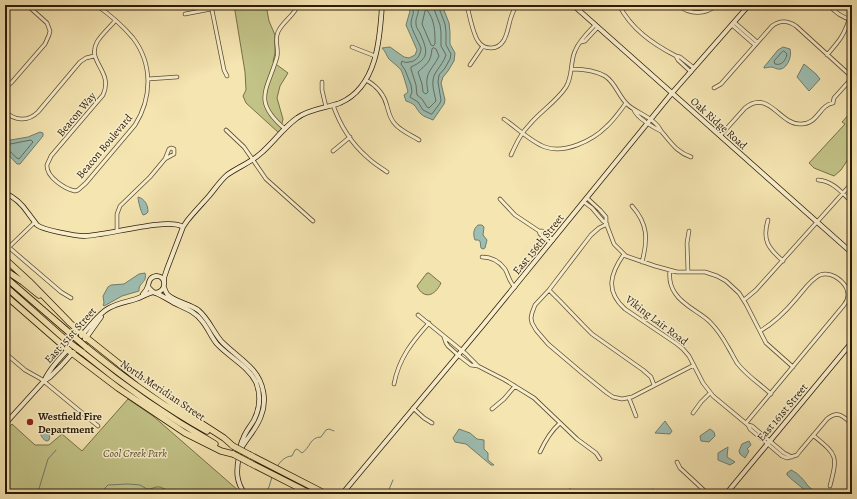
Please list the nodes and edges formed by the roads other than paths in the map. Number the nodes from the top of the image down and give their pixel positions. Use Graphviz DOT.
graph roads {
  1 [pos="27,5"];
  2 [pos="96,5"];
  3 [pos="298,5"];
  4 [pos="382,5"];
  5 [pos="467,5"];
  6 [pos="517,5"];
  7 [pos="573,5"];
  8 [pos="619,5"];
  9 [pos="678,5"];
  10 [pos="717,5"];
  11 [pos="749,5"];
  12 [pos="828,5"];
  13 [pos="211,7"];
  14 [pos="185,14"];
  15 [pos="851,20"];
  16 [pos="115,21"];
  17 [pos="733,24"];
  18 [pos="596,26"];
  19 [pos="756,44"];
  20 [pos="483,46"];
  21 [pos="352,47"];
  22 [pos="827,54"];
  23 [pos="94,56"];
  24 [pos="375,56"];
  25 [pos="676,56"];
  26 [pos="470,65"];
  27 [pos="694,68"];
  28 [pos="572,69"];
  29 [pos="691,72"];
  30 [pos="227,76"];
  31 [pos="177,77"];
  32 [pos="852,78"];
  33 [pos="148,79"];
  34 [pos="366,80"];
  35 [pos="322,82"];
  36 [pos="5,88"];
  37 [pos="714,88"];
  38 [pos="672,93"];
  39 [pos="626,103"];
  40 [pos="333,105"];
  41 [pos="326,107"];
  42 [pos="5,111"];
  43 [pos="504,119"];
  44 [pos="649,122"];
  45 [pos="285,129"];
  46 [pos="226,130"];
  47 [pos="523,133"];
  48 [pos="720,136"];
  49 [pos="350,137"];
  50 [pos="419,140"];
  51 [pos="332,151"];
  52 [pos="511,155"];
  53 [pos="691,157"];
  54 [pos="165,159"];
  55 [pos="254,160"];
  56 [pos="387,172"];
  57 [pos="818,180"];
  58 [pos="852,183"];
  59 [pos="69,189"];
  60 [pos="5,194"];
  61 [pos="843,194"];
  62 [pos="500,199"];
  63 [pos="585,200"];
  64 [pos="852,202"];
  65 [pos="632,206"];
  66 [pos="768,220"];
  67 [pos="313,221"];
  68 [pos="35,222"];
  69 [pos="817,222"];
  70 [pos="607,223"];
  71 [pos="183,228"];
  72 [pos="117,231"];
  73 [pos="689,231"];
  74 [pos="552,242"];
  75 [pos="5,244"];
  76 [pos="9,247"];
  77 [pos="624,254"];
  78 [pos="852,254"];
  79 [pos="482,256"];
  80 [pos="5,259"];
  81 [pos="783,261"];
  82 [pos="642,262"];
  83 [pos="167,269"];
  84 [pos="5,270"];
  85 [pos="670,270"];
  86 [pos="688,272"];
  87 [pos="156,276"];
  88 [pos="5,277"];
  89 [pos="164,282"];
  90 [pos="5,286"];
  91 [pos="148,286"];
  92 [pos="612,286"];
  93 [pos="164,287"];
  94 [pos="515,287"];
  95 [pos="606,287"];
  96 [pos="549,290"];
  97 [pos="154,292"];
  98 [pos="5,295"];
  99 [pos="143,295"];
  100 [pos="71,298"];
  101 [pos="744,300"];
  102 [pos="418,315"];
  103 [pos="63,316"];
  104 [pos="429,323"];
  105 [pos="760,331"];
  106 [pos="84,336"];
  107 [pos="444,337"];
  108 [pos="852,342"];
  109 [pos="462,351"];
  110 [pos="70,352"];
  111 [pos="5,353"];
  112 [pos="458,355"];
  113 [pos="694,365"];
  114 [pos="478,366"];
  115 [pos="793,367"];
  116 [pos="44,381"];
  117 [pos="394,384"];
  118 [pos="654,385"];
  119 [pos="515,386"];
  120 [pos="710,393"];
  121 [pos="771,394"];
  122 [pos="629,398"];
  123 [pos="413,408"];
  124 [pos="492,408"];
  125 [pos="693,413"];
  126 [pos="636,416"];
  127 [pos="432,423"];
  128 [pos="560,423"];
  129 [pos="5,424"];
  130 [pos="747,424"];
  131 [pos="852,424"];
  132 [pos="98,426"];
  133 [pos="814,436"];
  134 [pos="769,442"];
  135 [pos="233,446"];
  136 [pos="540,452"];
  137 [pos="232,454"];
  138 [pos="600,459"];
  139 [pos="238,461"];
  140 [pos="677,462"];
  141 [pos="830,486"];
  142 [pos="570,491"];
  143 [pos="245,494"];
  144 [pos="311,494"];
  145 [pos="326,494"];
  146 [pos="342,494"];
  147 [pos="574,494"];
  148 [pos="648,494"];
  149 [pos="659,494"];
  150 [pos="708,494"];
  151 [pos="726,494"];
  1 -- 36 [label="street"];
  2 -- 16 [label="street, Beacon Boulevard"];
  3 -- 45 [label="street"];
  4 -- 24 [label="street"];
  5 -- 20 [label="street"];
  6 -- 20 [label="street"];
  7 -- 18 [label="street, Oak Ridge Road"];
  8 -- 25 [label="street"];
  9 -- 10 [label="street"];
  11 -- 17 [label="street, East 156th Street"];
  12 -- 15 [label="street"];
  13 -- 14 [label="street"];
  13 -- 30 [label="street"];
  15 -- 22 [label="street"];
  16 -- 23 [label="street"];
  16 -- 33 [label="street, Beacon Boulevard"];
  17 -- 19 [label="street"];
  17 -- 27 [label="street, East 156th Street"];
  18 -- 28 [label="street"];
  18 -- 38 [label="street, Oak Ridge Road"];
  19 -- 22 [label="street"];
  19 -- 37 [label="street"];
  20 -- 26 [label="street"];
  21 -- 24 [label="street"];
  22 -- 32 [label="street"];
  23 -- 42 [label="street"];
  23 -- 59 [label="street, Beacon Way"];
  24 -- 34 [label="street"];
  25 -- 27 [label="street"];
  25 -- 29 [label="street"];
  27 -- 29 [label="street, East 156th Street"];
  28 -- 39 [label="street"];
  28 -- 47 [label="street"];
  29 -- 38 [label="street, East 156th Street"];
  31 -- 33 [label="street"];
  32 -- 48 [label="street"];
  33 -- 59 [label="street, Beacon Boulevard"];
  34 -- 40 [label="street"];
  34 -- 50 [label="street"];
  35 -- 41 [label="street"];
  38 -- 44 [label="street, East 156th Street"];
  38 -- 48 [label="street, Oak Ridge Road"];
  39 -- 44 [label="street"];
  39 -- 47 [label="street"];
  40 -- 41 [label="street"];
  40 -- 49 [label="street"];
  41 -- 45 [label="street"];
  43 -- 47 [label="street"];
  44 -- 53 [label="street"];
  44 -- 63 [label="street, East 156th Street"];
  45 -- 55 [label="street"];
  46 -- 55 [label="street"];
  47 -- 52 [label="street"];
  48 -- 69 [label="street, Oak Ridge Road"];
  49 -- 51 [label="street"];
  49 -- 56 [label="street"];
  54 -- 72 [label="street"];
  55 -- 67 [label="street"];
  55 -- 71 [label="street"];
  57 -- 61 [label="street"];
  58 -- 61 [label="street"];
  60 -- 68 [label="street"];
  61 -- 64 [label="street"];
  61 -- 69 [label="street"];
  62 -- 74 [label="street"];
  63 -- 70 [label="street"];
  63 -- 74 [label="street, East 156th Street"];
  65 -- 82 [label="street"];
  66 -- 81 [label="street"];
  68 -- 72 [label="street"];
  68 -- 76 [label="street"];
  69 -- 78 [label="street, Oak Ridge Road"];
  69 -- 81 [label="street"];
  70 -- 77 [label="street"];
  70 -- 96 [label="street"];
  71 -- 72 [label="street"];
  71 -- 83 [label="street"];
  73 -- 86 [label="street"];
  74 -- 94 [label="street, East 156th Street"];
  75 -- 76 [label="street"];
  76 -- 100 [label="street"];
  77 -- 82 [label="street"];
  77 -- 92 [label="street"];
  79 -- 94 [label="street"];
  80 -- 103 [label="highway"];
  81 -- 101 [label="street"];
  82 -- 85 [label="street"];
  83 -- 87 [label="street"];
  83 -- 89 [label="street"];
  84 -- 103 [label="highway"];
  85 -- 86 [label="street"];
  85 -- 121 [label="street"];
  86 -- 101 [label="street"];
  87 -- 89 [label="street"];
  87 -- 91 [label="street"];
  88 -- 135 [label="highway, North Meridian Street, bridge"];
  89 -- 93 [label="street"];
  90 -- 137 [label="highway, North Meridian Street, bridge"];
  91 -- 97 [label="street"];
  91 -- 99 [label="street"];
  92 -- 95 [label="street"];
  92 -- 113 [label="street, Viking Lair Road"];
  93 -- 97 [label="street"];
  93 -- 139 [label="street"];
  94 -- 109 [label="street, East 156th Street"];
  96 -- 118 [label="street"];
  96 -- 122 [label="street"];
  97 -- 99 [label="street, East 151st Street"];
  97 -- 139 [label="street"];
  98 -- 110 [label="highway"];
  99 -- 106 [label="street, East 151st Street"];
  101 -- 105 [label="street"];
  102 -- 104 [label="street"];
  103 -- 106 [label="highway"];
  104 -- 107 [label="street"];
  104 -- 117 [label="street"];
  105 -- 115 [label="street"];
  105 -- 115 [label="street"];
  106 -- 110 [label="street, East 151st Street"];
  106 -- 135 [label="highway"];
  107 -- 109 [label="street"];
  107 -- 112 [label="street"];
  108 -- 134 [label="street, East 161st Street"];
  109 -- 112 [label="street, East 156th Street"];
  109 -- 114 [label="street"];
  110 -- 116 [label="street, East 151st Street"];
  110 -- 137 [label="highway"];
  111 -- 116 [label="street"];
  112 -- 114 [label="street"];
  112 -- 123 [label="street, East 156th Street"];
  113 -- 118 [label="street"];
  113 -- 120 [label="street, Viking Lair Road"];
  114 -- 119 [label="street"];
  115 -- 121 [label="street"];
  116 -- 129 [label="street, East 151st Street"];
  116 -- 132 [label="street"];
  118 -- 122 [label="street"];
  119 -- 124 [label="street"];
  119 -- 128 [label="street"];
  120 -- 125 [label="street"];
  120 -- 130 [label="street, Viking Lair Road"];
  121 -- 130 [label="street"];
  122 -- 126 [label="street"];
  123 -- 127 [label="street"];
  123 -- 146 [label="street, East 156th Street"];
  128 -- 136 [label="street"];
  128 -- 138 [label="street"];
  130 -- 134 [label="street, Viking Lair Road"];
  131 -- 133 [label="street"];
  133 -- 134 [label="street, Viking Lair Road"];
  133 -- 141 [label="street"];
  134 -- 151 [label="street, East 161st Street"];
  135 -- 145 [label="highway, North Meridian Street, bridge"];
  137 -- 144 [label="highway, North Meridian Street, bridge"];
  139 -- 143 [label="street"];
  140 -- 150 [label="street"];
  142 -- 147 [label="street"];
  148 -- 149 [label="street"];
}
